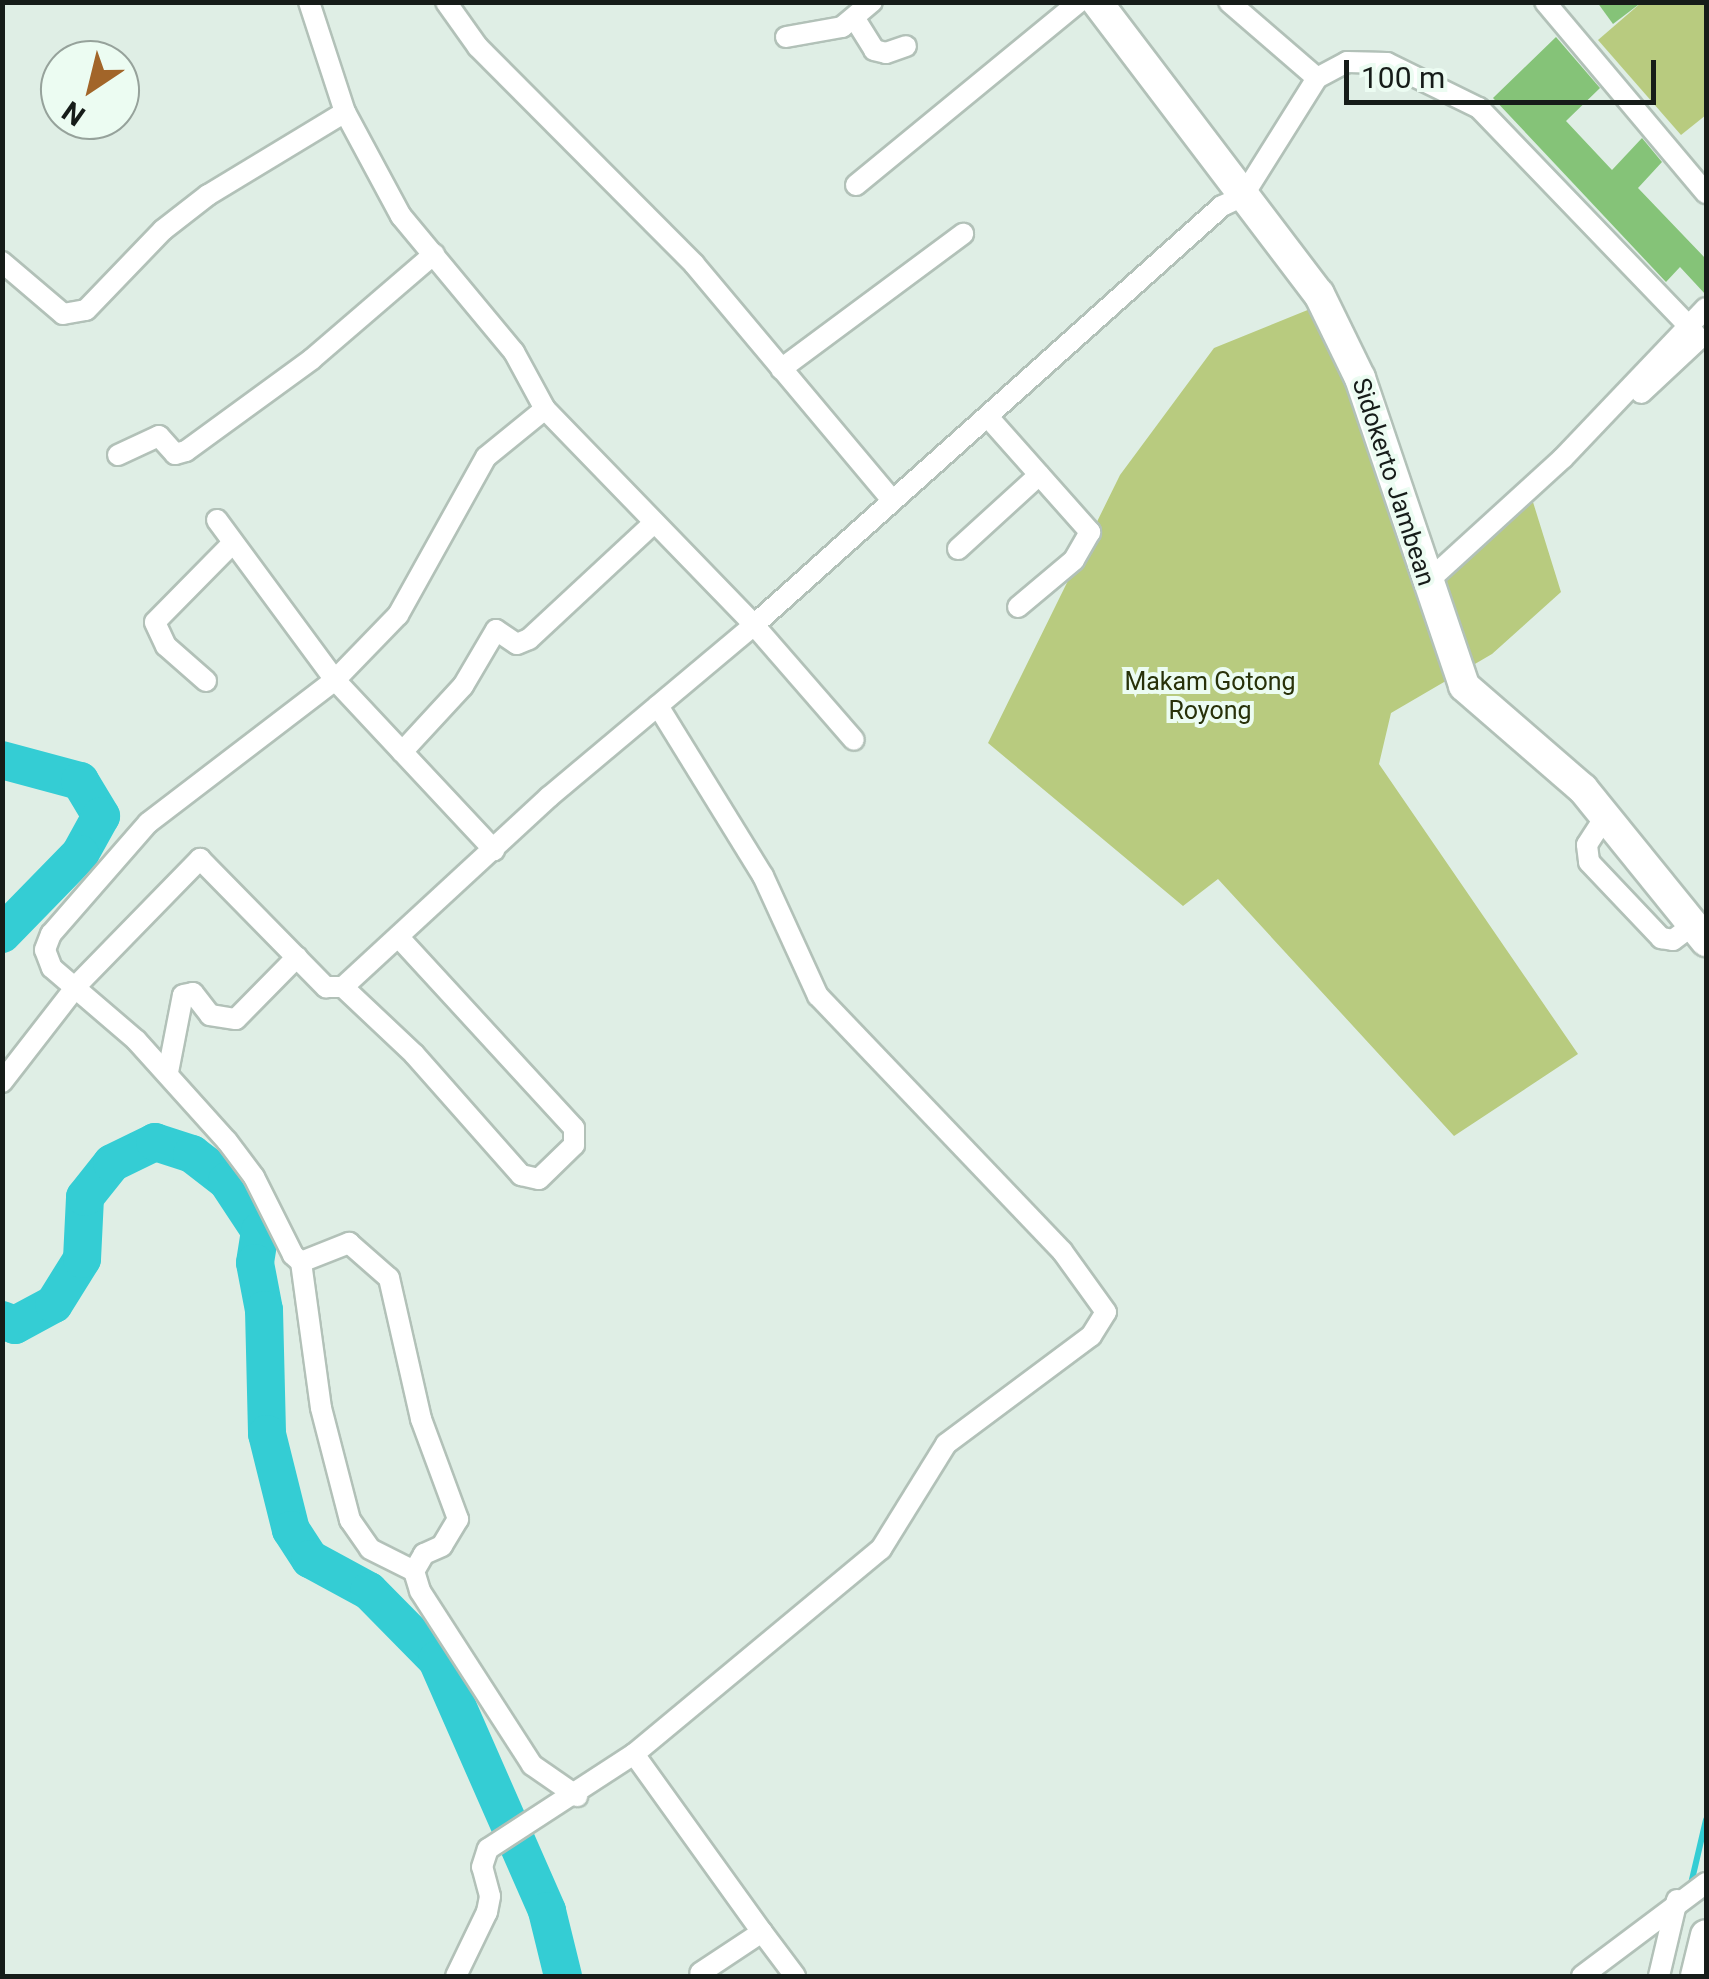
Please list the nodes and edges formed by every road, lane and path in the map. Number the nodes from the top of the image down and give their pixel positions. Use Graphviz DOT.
graph roads {
  1 [pos="309,2"];
  2 [pos="446,2"];
  3 [pos="872,2"];
  4 [pos="1079,2"];
  5 [pos="1097,2"];
  6 [pos="1546,2"];
  7 [pos="1236,4"];
  8 [pos="855,20"];
  9 [pos="786,37"];
  10 [pos="906,46"];
  11 [pos="1317,78"];
  12 [pos="345,112"];
  13 [pos="856,186"];
  14 [pos="1706,193"];
  15 [pos="1242,196"];
  16 [pos="963,234"];
  17 [pos="434,254"];
  18 [pos="2,262"];
  19 [pos="1706,308"];
  20 [pos="1698,337"];
  21 [pos="781,368"];
  22 [pos="545,409"];
  23 [pos="988,418"];
  24 [pos="118,455"];
  25 [pos="1039,475"];
  26 [pos="893,501"];
  27 [pos="218,520"];
  28 [pos="654,523"];
  29 [pos="232,545"];
  30 [pos="958,549"];
  31 [pos="1426,583"];
  32 [pos="1018,607"];
  33 [pos="754,625"];
  34 [pos="206,680"];
  35 [pos="335,680"];
  36 [pos="658,706"];
  37 [pos="854,740"];
  38 [pos="402,752"];
  39 [pos="1605,817"];
  40 [pos="494,850"];
  41 [pos="1700,933"];
  42 [pos="399,938"];
  43 [pos="297,957"];
  44 [pos="78,984"];
  45 [pos="343,987"];
  46 [pos="168,1072"];
  47 [pos="2,1082"];
  48 [pos="301,1262"];
  49 [pos="414,1571"];
  50 [pos="634,1754"];
  51 [pos="576,1797"];
  52 [pos="1690,1892"];
  53 [pos="762,1932"];
  54 [pos="1706,1935"];
  55 [pos="700,1973"];
  56 [pos="456,1976"];
  57 [pos="795,1976"];
  58 [pos="1582,1976"];
  59 [pos="1660,1976"];
  60 [pos="1696,1976"];
  1 -- 12 [label="street"];
  2 -- 21 [label="street"];
  3 -- 8 [label="street"];
  4 -- 13 [label="street"];
  5 -- 15 [label="street, Sidokerto Jambean"];
  6 -- 14 [label="street"];
  7 -- 11 [label="street"];
  8 -- 9 [label="street"];
  8 -- 10 [label="street"];
  11 -- 15 [label="street"];
  11 -- 20 [label="street"];
  12 -- 17 [label="street"];
  12 -- 18 [label="street"];
  15 -- 23 [label="street"];
  15 -- 31 [label="street, Sidokerto Jambean"];
  16 -- 21 [label="street"];
  17 -- 22 [label="street"];
  17 -- 24 [label="street"];
  19 -- 20 [label="street"];
  20 -- 31 [label="street"];
  21 -- 26 [label="street"];
  22 -- 28 [label="street"];
  22 -- 35 [label="street"];
  23 -- 25 [label="street"];
  23 -- 26 [label="street"];
  25 -- 30 [label="street"];
  25 -- 32 [label="street"];
  26 -- 33 [label="street"];
  27 -- 29 [label="street"];
  28 -- 33 [label="street"];
  28 -- 38 [label="street"];
  29 -- 34 [label="street"];
  29 -- 35 [label="street"];
  31 -- 39 [label="street, Sidokerto Jambean"];
  33 -- 36 [label="street"];
  33 -- 37 [label="street"];
  35 -- 38 [label="street"];
  35 -- 44 [label="street"];
  36 -- 40 [label="street"];
  36 -- 50 [label="street"];
  38 -- 40 [label="street"];
  39 -- 41 [label="street, Sidokerto Jambean"];
  39 -- 41 [label="street"];
  40 -- 42 [label="street"];
  42 -- 45 [label="street"];
  42 -- 45 [label="street"];
  43 -- 44 [label="street"];
  43 -- 45 [label="street"];
  43 -- 46 [label="street"];
  44 -- 46 [label="street"];
  44 -- 47 [label="street"];
  46 -- 48 [label="street"];
  48 -- 49 [label="street"];
  48 -- 49 [label="street"];
  49 -- 51 [label="street"];
  50 -- 51 [label="street"];
  50 -- 53 [label="street"];
  51 -- 56 [label="street"];
  52 -- 58 [label="street"];
  52 -- 59 [label="street"];
  53 -- 55 [label="street"];
  53 -- 57 [label="street"];
  54 -- 60 [label="street"];
}
